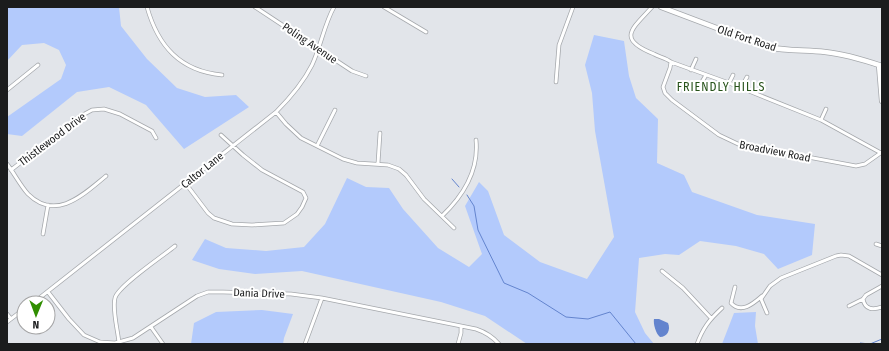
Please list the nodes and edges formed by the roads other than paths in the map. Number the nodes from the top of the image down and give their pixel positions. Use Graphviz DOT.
graph roads {
  1 [pos="147,7"];
  2 [pos="255,7"];
  3 [pos="334,7"];
  4 [pos="384,7"];
  5 [pos="574,7"];
  6 [pos="652,7"];
  7 [pos="662,7"];
  8 [pos="426,32"];
  9 [pos="318,48"];
  10 [pos="696,59"];
  11 [pos="671,62"];
  12 [pos="38,65"];
  13 [pos="880,66"];
  14 [pos="691,70"];
  15 [pos="733,74"];
  16 [pos="222,75"];
  17 [pos="706,75"];
  18 [pos="366,76"];
  19 [pos="747,77"];
  20 [pos="556,82"];
  21 [pos="729,83"];
  22 [pos="698,87"];
  23 [pos="741,88"];
  24 [pos="7,90"];
  25 [pos="882,101"];
  26 [pos="335,110"];
  27 [pos="826,110"];
  28 [pos="276,112"];
  29 [pos="821,120"];
  30 [pos="380,133"];
  31 [pos="221,135"];
  32 [pos="156,138"];
  33 [pos="476,140"];
  34 [pos="233,145"];
  35 [pos="317,146"];
  36 [pos="881,152"];
  37 [pos="7,164"];
  38 [pos="378,164"];
  39 [pos="12,170"];
  40 [pos="106,176"];
  41 [pos="186,184"];
  42 [pos="48,205"];
  43 [pos="442,216"];
  44 [pos="454,228"];
  45 [pos="43,234"];
  46 [pos="876,244"];
  47 [pos="175,246"];
  48 [pos="882,246"];
  49 [pos="662,272"];
  50 [pos="882,275"];
  51 [pos="882,286"];
  52 [pos="735,287"];
  53 [pos="48,292"];
  54 [pos="44,295"];
  55 [pos="762,296"];
  56 [pos="322,298"];
  57 [pos="863,298"];
  58 [pos="849,306"];
  59 [pos="882,307"];
  60 [pos="722,308"];
  61 [pos="767,312"];
  62 [pos="7,314"];
  63 [pos="16,315"];
  64 [pos="711,318"];
  65 [pos="11,319"];
  66 [pos="7,322"];
  67 [pos="461,326"];
  68 [pos="151,327"];
  69 [pos="119,343"];
  70 [pos="163,344"];
  71 [pos="305,344"];
  72 [pos="458,344"];
  73 [pos="499,344"];
  74 [pos="696,344"];
  1 -- 16 [label="street"];
  2 -- 9 [label="street, Poling Avenue"];
  3 -- 9 [label="street, Caltor Lane"];
  4 -- 8 [label="street"];
  5 -- 20 [label="street"];
  6 -- 11 [label="street, Broadview Road"];
  7 -- 13 [label="main road, Old Fort Road"];
  9 -- 18 [label="street, Poling Avenue"];
  9 -- 28 [label="street, Caltor Lane"];
  10 -- 14 [label="street"];
  11 -- 14 [label="street, Broadview Road"];
  11 -- 36 [label="street, Broadview Road"];
  12 -- 24 [label="street"];
  13 -- 25 [label="main road"];
  14 -- 17 [label="street, Broadview Road"];
  15 -- 21 [label="street"];
  17 -- 21 [label="street, Broadview Road"];
  17 -- 22 [label="street"];
  19 -- 23 [label="street"];
  21 -- 23 [label="street, Broadview Road"];
  23 -- 29 [label="street, Broadview Road"];
  26 -- 35 [label="street"];
  27 -- 29 [label="street"];
  28 -- 34 [label="street, Caltor Lane"];
  28 -- 35 [label="street"];
  29 -- 36 [label="street, Broadview Road"];
  30 -- 38 [label="street"];
  31 -- 34 [label="street"];
  32 -- 39 [label="street, Thistlewood Drive"];
  33 -- 43 [label="street"];
  34 -- 41 [label="street, Caltor Lane"];
  34 -- 41 [label="street"];
  35 -- 38 [label="street"];
  37 -- 39 [label="street"];
  38 -- 43 [label="street"];
  39 -- 42 [label="street"];
  40 -- 42 [label="street"];
  41 -- 53 [label="street, Caltor Lane"];
  42 -- 45 [label="street"];
  43 -- 44 [label="street"];
  46 -- 48 [label="street"];
  47 -- 69 [label="street"];
  49 -- 64 [label="street"];
  50 -- 55 [label="street"];
  51 -- 57 [label="street"];
  52 -- 55 [label="street"];
  53 -- 54 [label="street, Caltor Lane"];
  53 -- 69 [label="street, Dania Drive"];
  55 -- 61 [label="street"];
  56 -- 67 [label="street, Dania Drive"];
  56 -- 68 [label="street, Dania Drive"];
  56 -- 71 [label="street"];
  57 -- 58 [label="street"];
  57 -- 59 [label="street"];
  60 -- 64 [label="street"];
  62 -- 65 [label="street"];
  63 -- 65 [label="street"];
  64 -- 74 [label="street"];
  65 -- 66 [label="street"];
  67 -- 72 [label="street"];
  67 -- 73 [label="street, Dania Drive"];
  68 -- 69 [label="street, Dania Drive"];
  68 -- 70 [label="street"];
}
